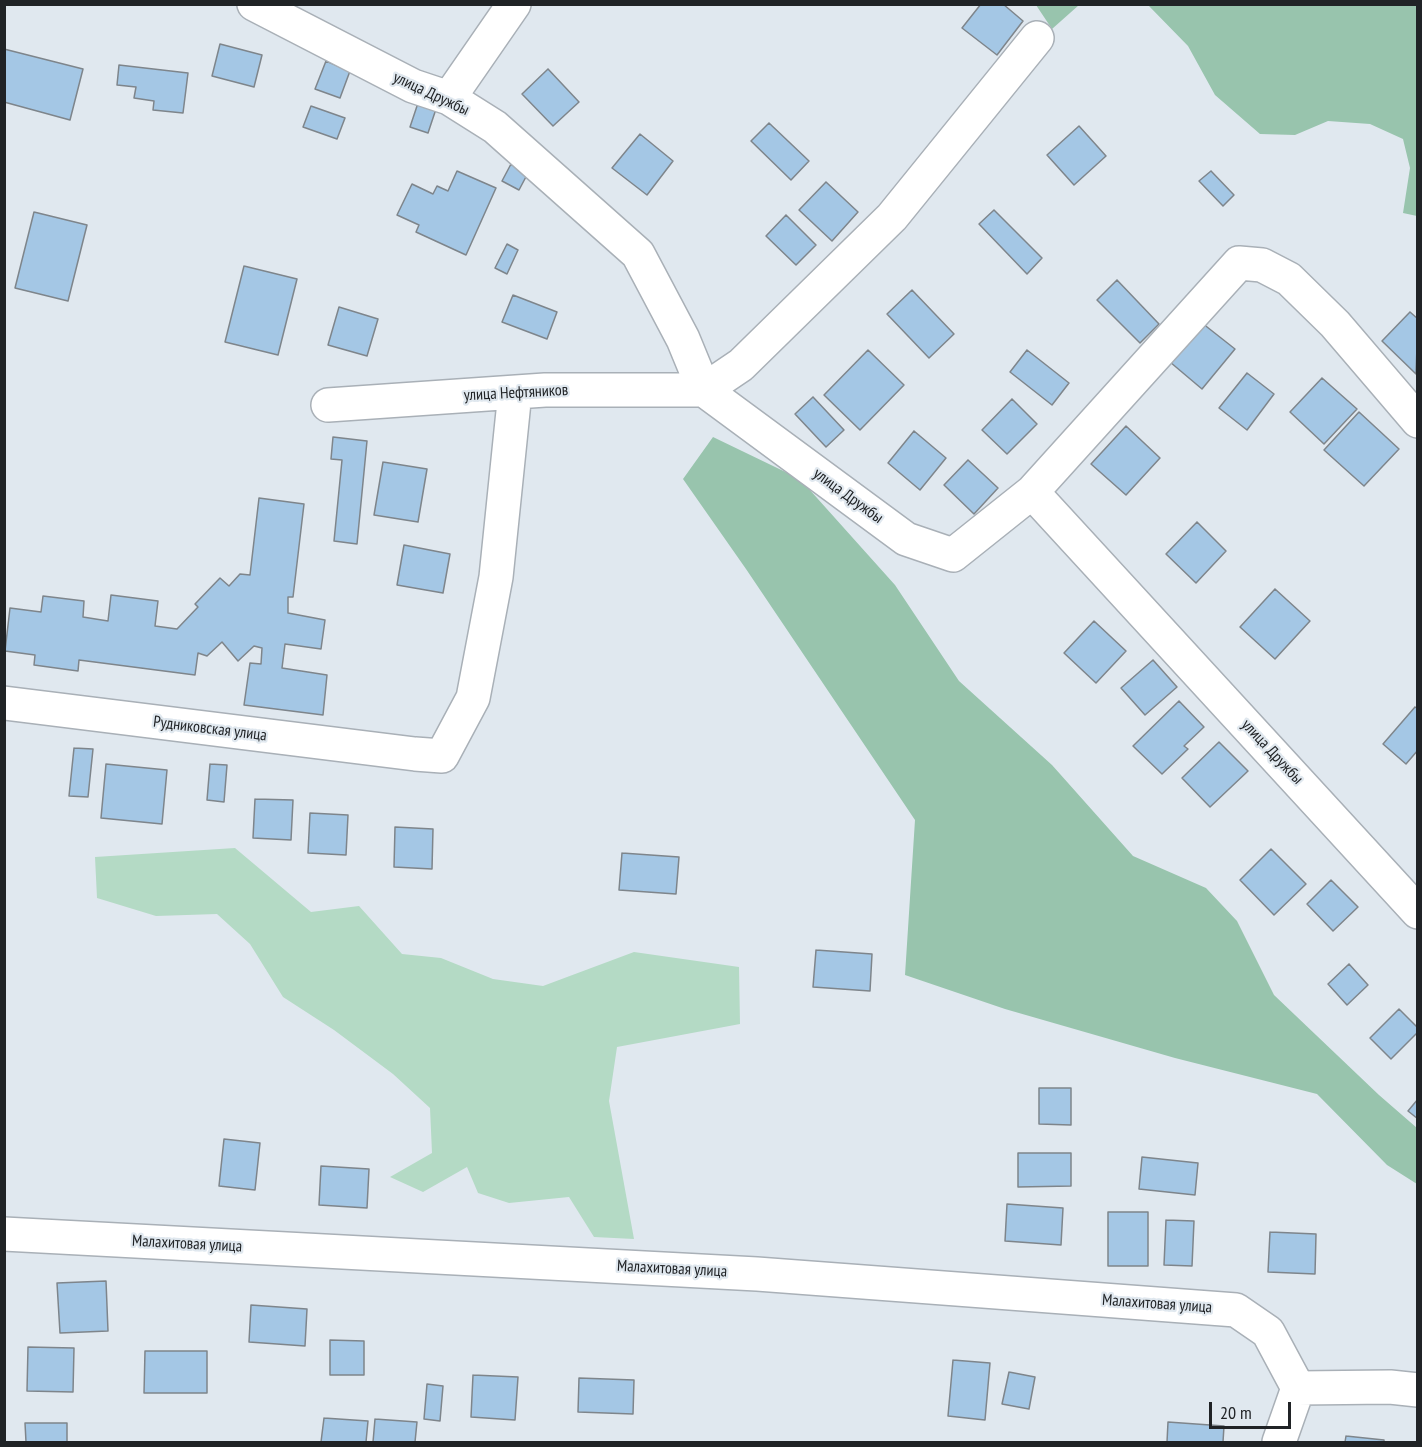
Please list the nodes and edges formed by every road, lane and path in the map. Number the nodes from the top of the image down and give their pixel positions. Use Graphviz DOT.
graph roads {
  1 [pos="254,4"];
  2 [pos="514,4"];
  3 [pos="1037,38"];
  4 [pos="449,98"];
  5 [pos="704,390"];
  6 [pos="515,392"];
  7 [pos="328,405"];
  8 [pos="1418,421"];
  9 [pos="1032,492"];
  10 [pos="4,703"];
  11 [pos="1418,912"];
  12 [pos="4,1234"];
  13 [pos="1298,1388"];
  14 [pos="1418,1390"];
  15 [pos="1279,1443"];
  1 -- 4 [label="street, улица Дружбы"];
  2 -- 4 [label="street"];
  3 -- 5 [label="street"];
  4 -- 5 [label="street, улица Дружбы"];
  5 -- 6 [label="street, улица Нефтяников"];
  5 -- 9 [label="street, улица Дружбы"];
  6 -- 7 [label="street, улица Нефтяников"];
  6 -- 10 [label="street, Рудниковская улица"];
  8 -- 9 [label="street"];
  9 -- 11 [label="street, улица Дружбы"];
  12 -- 13 [label="street, Малахитовая улица"];
  13 -- 14 [label="street"];
  13 -- 15 [label="street"];
}
